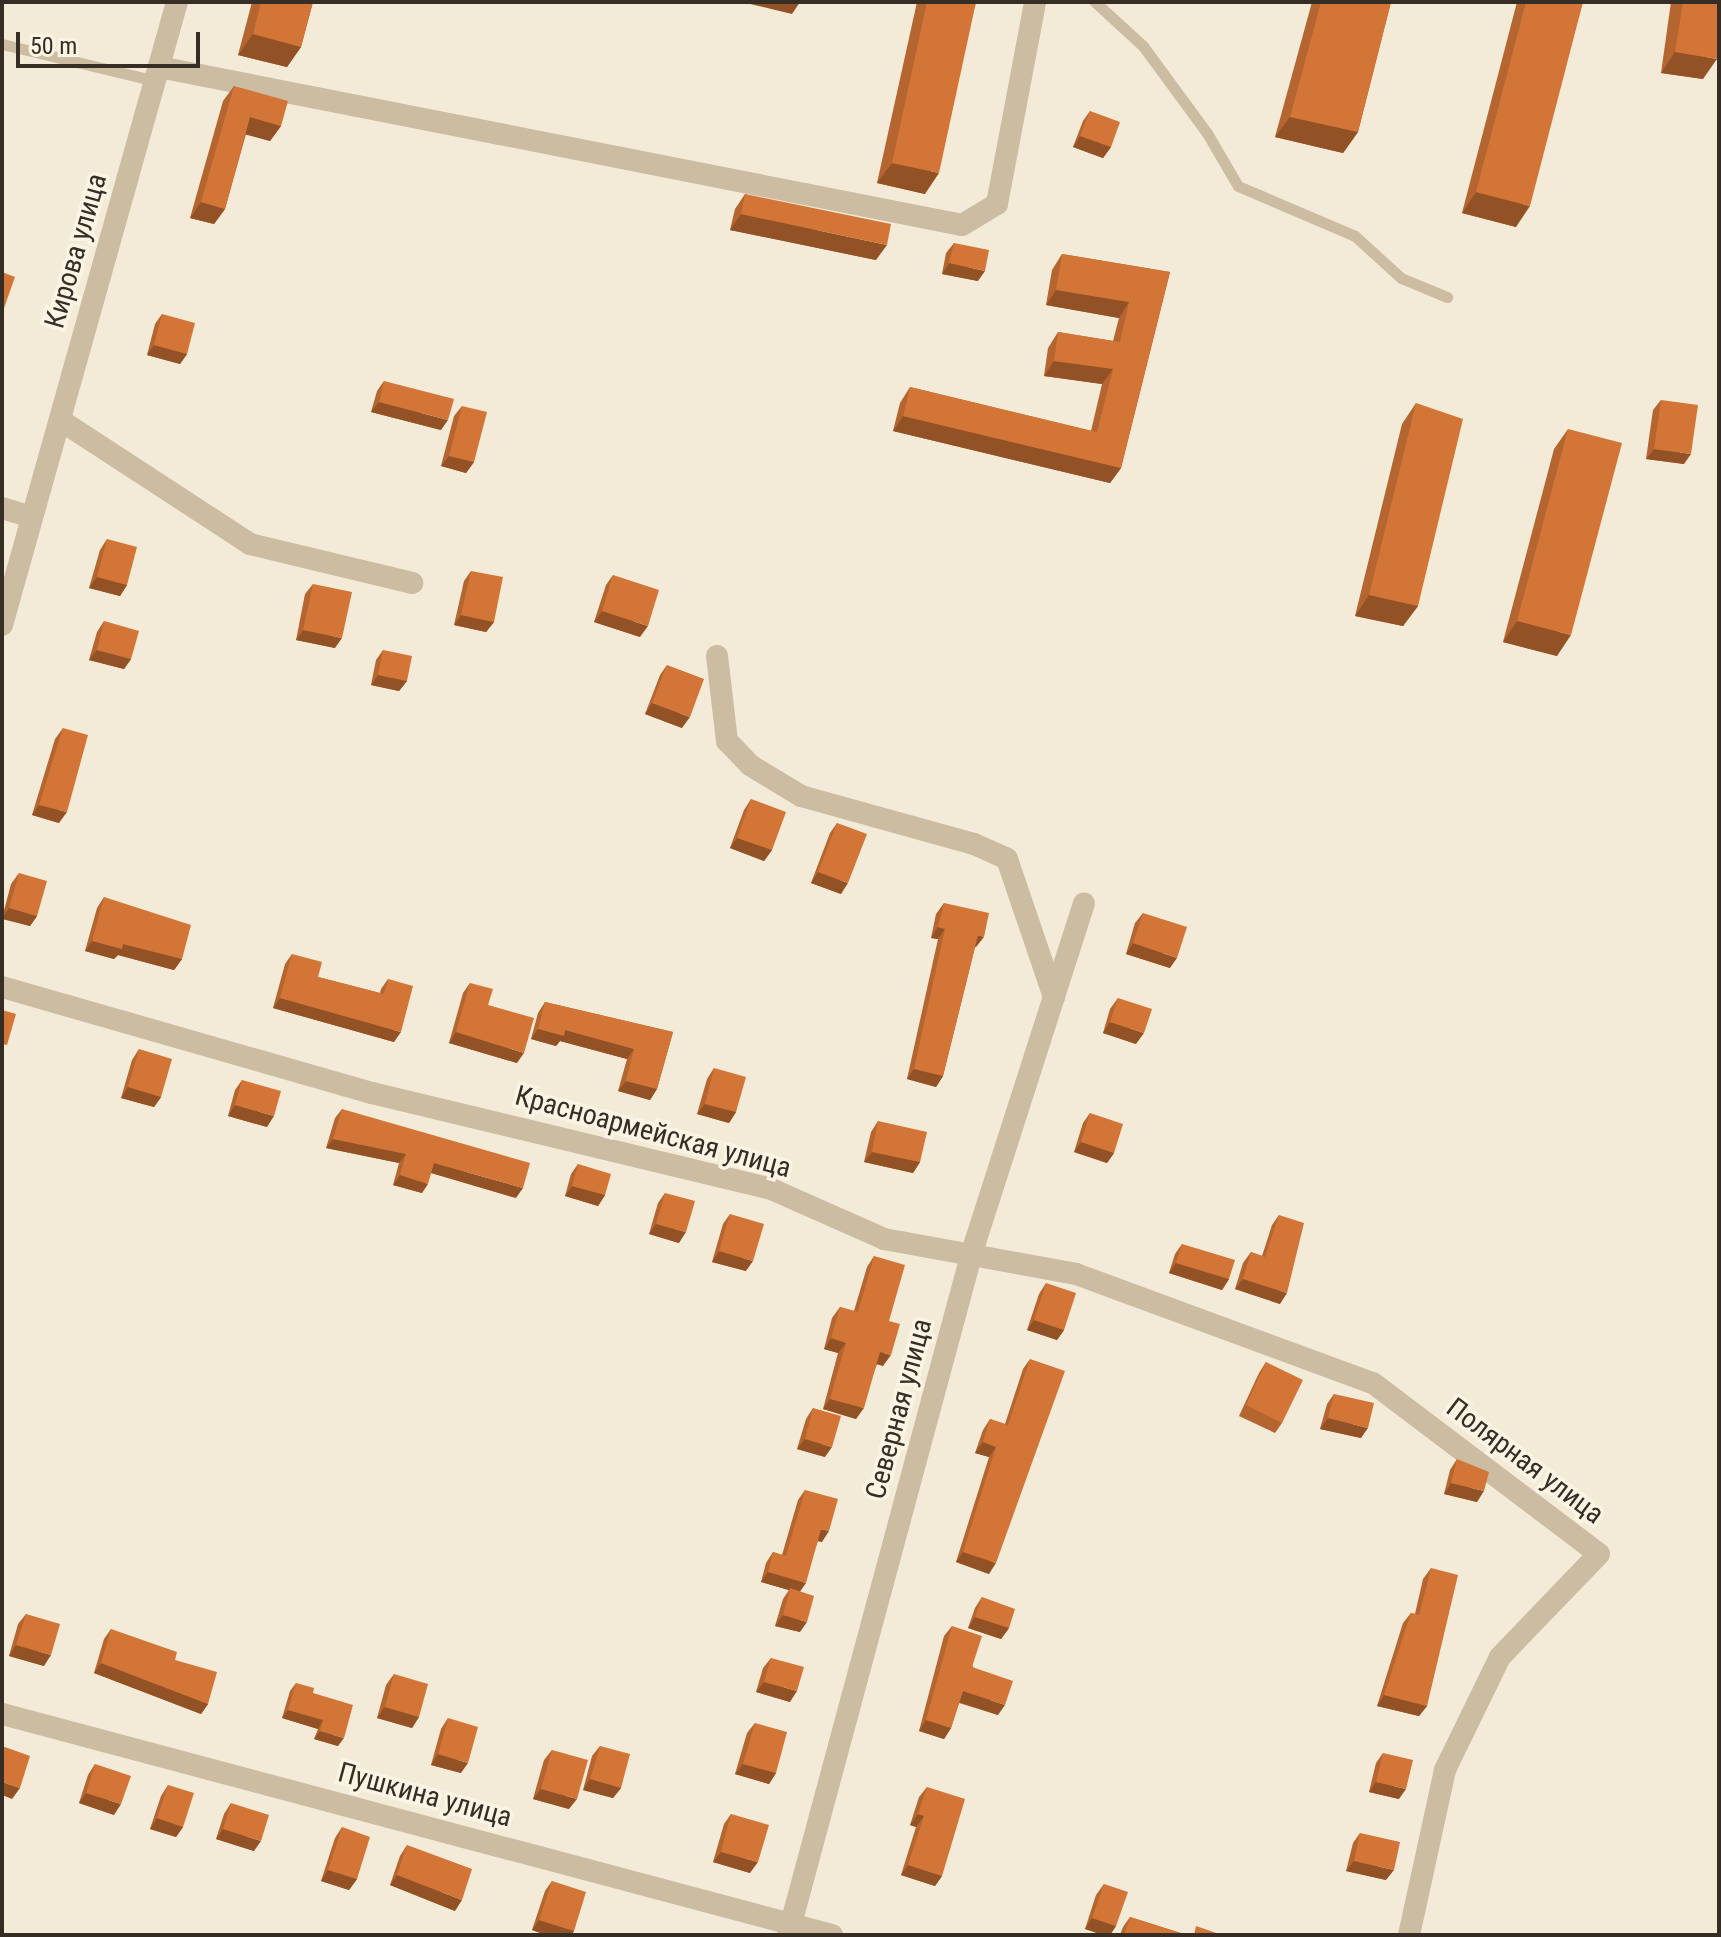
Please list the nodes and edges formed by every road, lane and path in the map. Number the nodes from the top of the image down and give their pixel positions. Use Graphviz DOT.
graph roads {
  1 [pos="177,2"];
  2 [pos="1035,2"];
  3 [pos="1095,2"];
  4 [pos="2,44"];
  5 [pos="158,74"];
  6 [pos="1447,297"];
  7 [pos="60,420"];
  8 [pos="2,508"];
  9 [pos="32,517"];
  10 [pos="412,583"];
  11 [pos="2,625"];
  12 [pos="717,656"];
  13 [pos="1084,904"];
  14 [pos="2,987"];
  15 [pos="1054,997"];
  16 [pos="972,1252"];
  17 [pos="1373,1383"];
  18 [pos="2,1714"];
  19 [pos="790,1929"];
  20 [pos="832,1935"];
  21 [pos="1409,1935"];
  1 -- 5 [label="street, Кирова улица"];
  2 -- 5 [label="street"];
  3 -- 6 [label="lane"];
  4 -- 5 [label="lane"];
  5 -- 7 [label="street, Кирова улица"];
  7 -- 9 [label="street, Кирова улица"];
  7 -- 10 [label="street"];
  8 -- 9 [label="street"];
  9 -- 11 [label="street, Кирова улица"];
  12 -- 15 [label="street"];
  13 -- 15 [label="street, Северная улица"];
  14 -- 16 [label="street, Красноармейская улица"];
  15 -- 16 [label="street, Северная улица"];
  16 -- 17 [label="street, Красноармейская улица"];
  16 -- 19 [label="street, Северная улица"];
  17 -- 21 [label="street, Полярная улица"];
  18 -- 19 [label="street, Пушкина улица"];
  19 -- 20 [label="street, Пушкина улица"];
}
